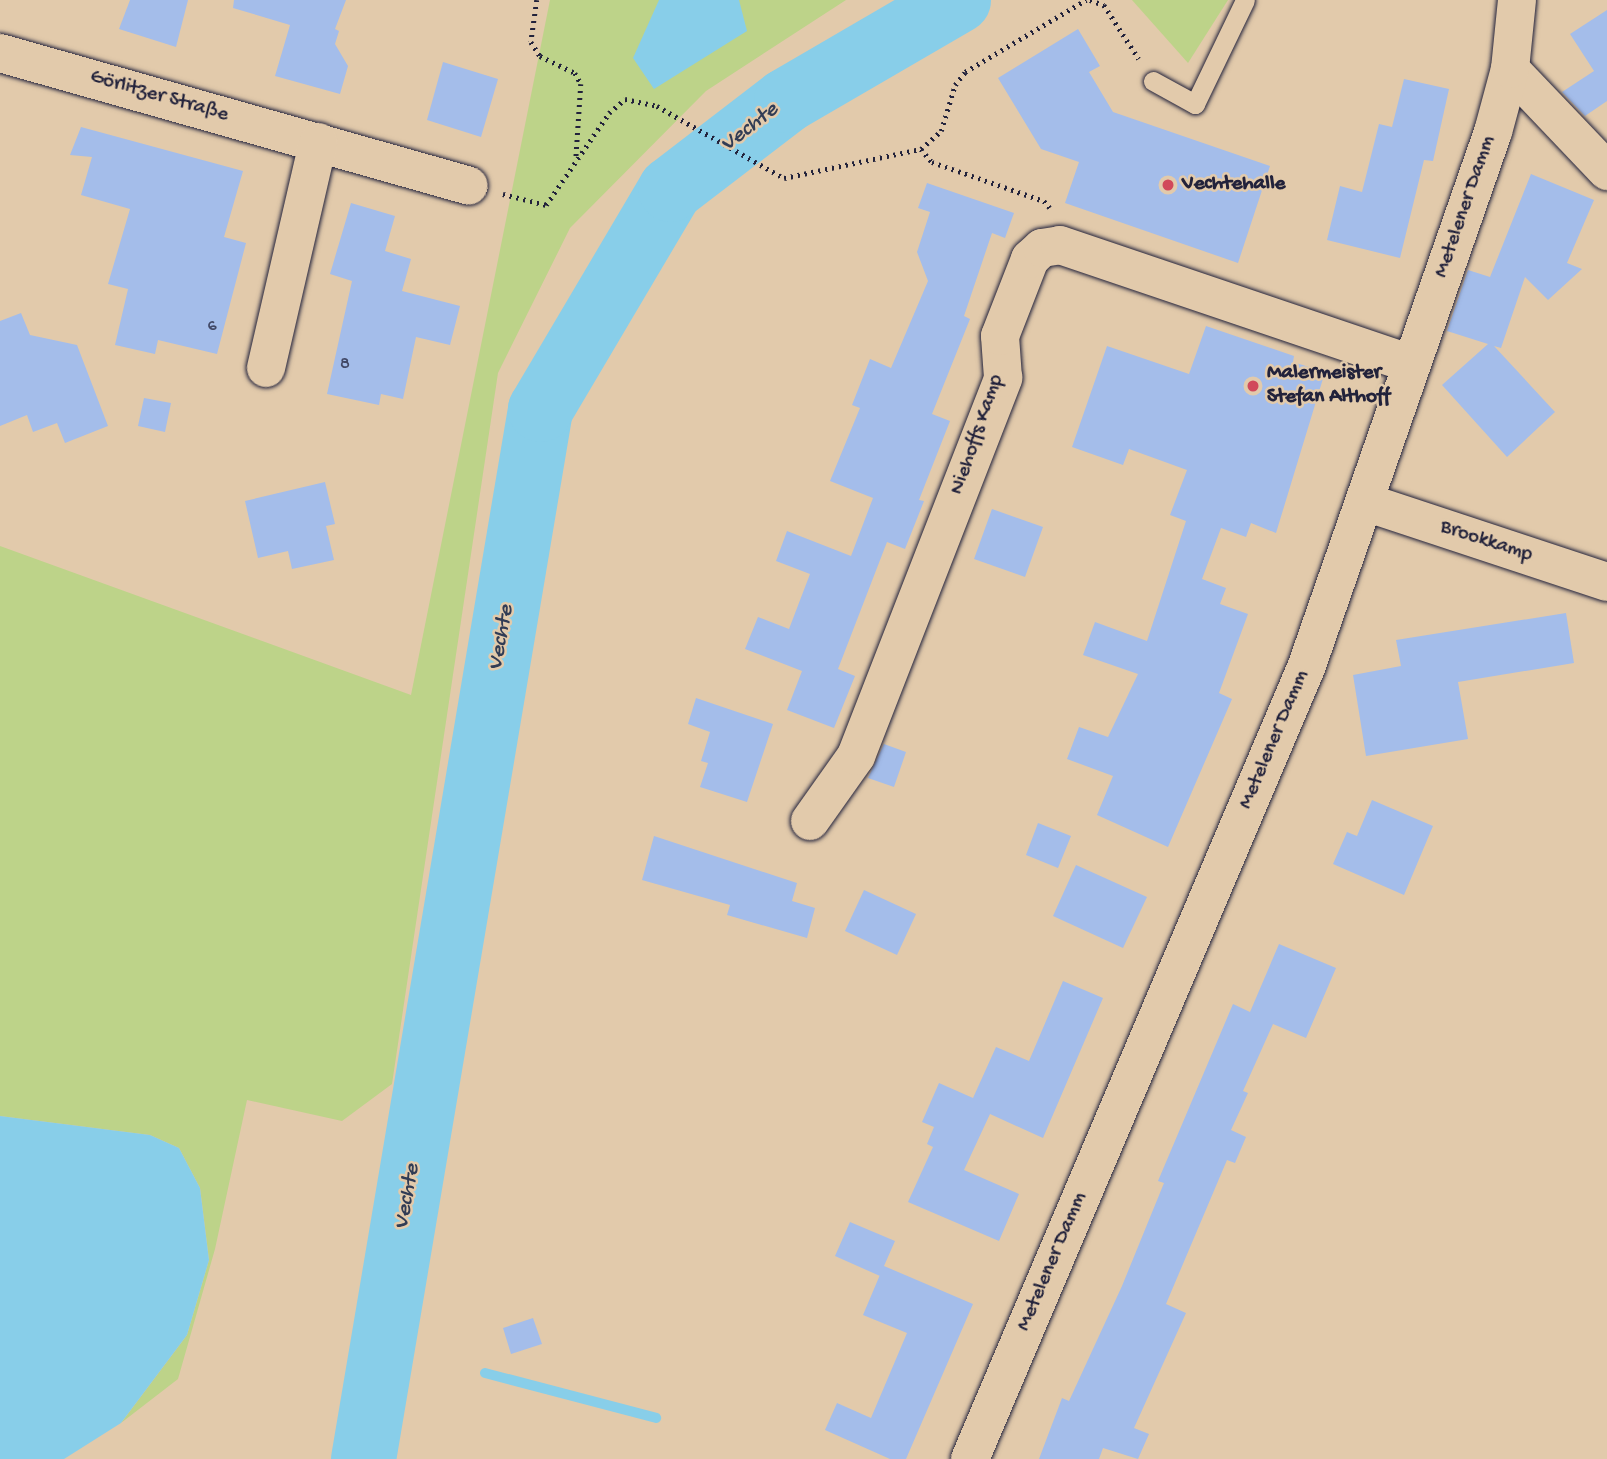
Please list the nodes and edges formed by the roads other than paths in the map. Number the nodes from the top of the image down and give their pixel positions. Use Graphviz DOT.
graph roads {
  1 [pos="1245,0"];
  2 [pos="1517,0"];
  3 [pos="0,53"];
  4 [pos="1510,69"];
  5 [pos="1153,81"];
  6 [pos="318,142"];
  7 [pos="1607,172"];
  8 [pos="469,186"];
  9 [pos="1411,364"];
  10 [pos="266,368"];
  11 [pos="1365,502"];
  12 [pos="1607,582"];
  13 [pos="810,821"];
  14 [pos="970,1459"];
  1 -- 5 [label="lane"];
  2 -- 4 [label="street, Metelener Damm"];
  3 -- 6 [label="street, Görlitzer Straße"];
  4 -- 7 [label="street"];
  4 -- 9 [label="street, Metelener Damm"];
  6 -- 8 [label="street, Görlitzer Straße"];
  6 -- 10 [label="street"];
  9 -- 11 [label="street, Metelener Damm"];
  9 -- 13 [label="street, Niehoffs Kamp"];
  11 -- 12 [label="street, Brookkamp"];
  11 -- 14 [label="street, Metelener Damm"];
}
